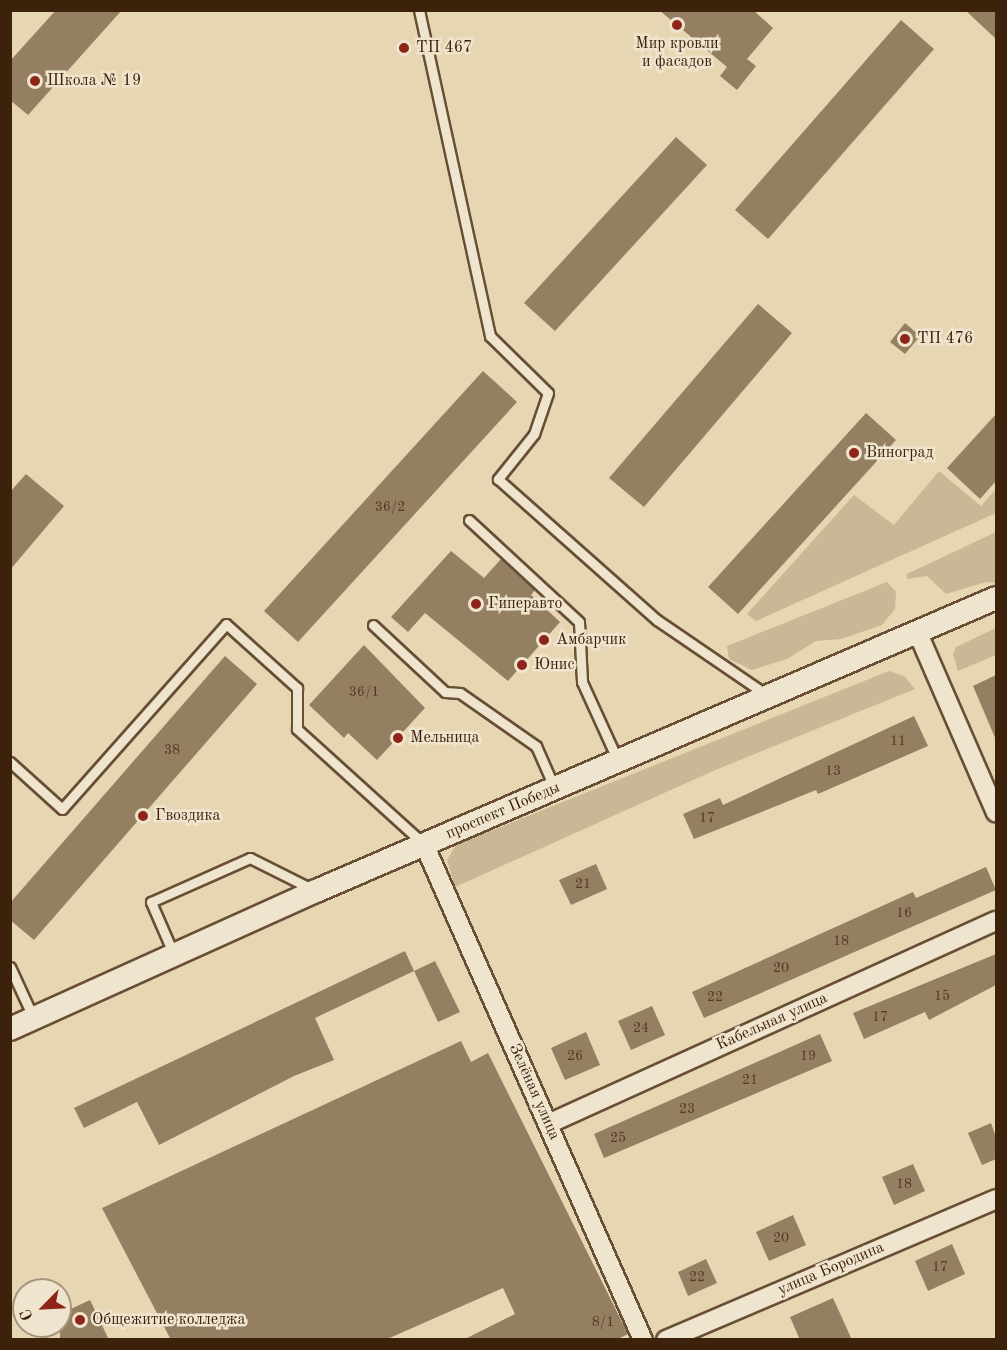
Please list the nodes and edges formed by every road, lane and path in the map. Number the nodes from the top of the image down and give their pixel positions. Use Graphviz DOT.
graph roads {
  1 [pos="419,10"];
  2 [pos="469,520"];
  3 [pos="996,598"];
  4 [pos="373,625"];
  5 [pos="917,631"];
  6 [pos="769,696"];
  7 [pos="618,761"];
  8 [pos="10,762"];
  9 [pos="555,790"];
  10 [pos="996,813"];
  11 [pos="424,844"];
  12 [pos="316,891"];
  13 [pos="996,921"];
  14 [pos="174,955"];
  15 [pos="10,967"];
  16 [pos="33,1017"];
  17 [pos="10,1029"];
  18 [pos="548,1124"];
  19 [pos="996,1199"];
  20 [pos="643,1340"];
  21 [pos="666,1340"];
  1 -- 6 [label="lane"];
  2 -- 7 [label="lane"];
  3 -- 5 [label="street, проспект Победы"];
  4 -- 9 [label="lane"];
  5 -- 6 [label="street, проспект Победы"];
  5 -- 10 [label="street"];
  6 -- 7 [label="street, проспект Победы"];
  7 -- 9 [label="street, проспект Победы"];
  8 -- 11 [label="lane"];
  9 -- 11 [label="street, проспект Победы"];
  11 -- 12 [label="street, проспект Победы"];
  11 -- 18 [label="street, Зелёная улица"];
  12 -- 14 [label="street, проспект Победы"];
  12 -- 14 [label="lane"];
  13 -- 18 [label="street, Кабельная улица"];
  14 -- 16 [label="street, проспект Победы"];
  15 -- 16 [label="lane"];
  16 -- 17 [label="street, проспект Победы"];
  18 -- 20 [label="street, Зелёная улица"];
  19 -- 21 [label="street, улица Бородина"];
}
